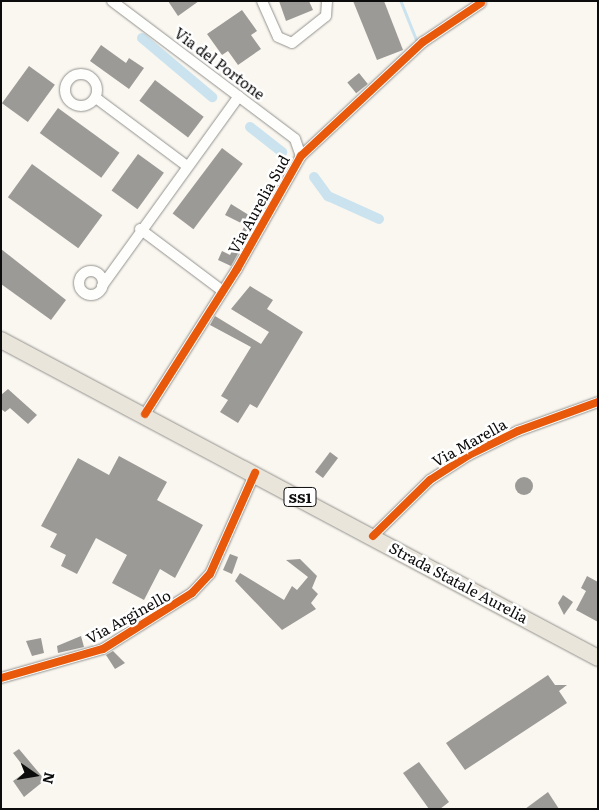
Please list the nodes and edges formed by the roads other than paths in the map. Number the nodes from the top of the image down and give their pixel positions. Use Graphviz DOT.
graph roads {
  1 [pos="112,1"];
  2 [pos="262,1"];
  3 [pos="327,1"];
  4 [pos="480,2"];
  5 [pos="239,96"];
  6 [pos="96,98"];
  7 [pos="301,156"];
  8 [pos="187,166"];
  9 [pos="140,229"];
  10 [pos="102,286"];
  11 [pos="220,289"];
  12 [pos="1,340"];
  13 [pos="598,402"];
  14 [pos="145,414"];
  15 [pos="255,473"];
  16 [pos="373,536"];
  17 [pos="598,658"];
  18 [pos="1,678"];
  1 -- 5 [label="street, Via del Portone"];
  2 -- 3 [label="street"];
  4 -- 7 [label="street, Via Aurelia Sud"];
  5 -- 7 [label="street, Via del Portone"];
  5 -- 8 [label="street"];
  6 -- 8 [label="street"];
  7 -- 11 [label="street, Via Aurelia Sud"];
  8 -- 9 [label="street"];
  9 -- 10 [label="street"];
  9 -- 11 [label="street"];
  11 -- 14 [label="street, Via Aurelia Sud"];
  12 -- 14 [label="main road, Strada Statale Aurelia / SS1"];
  13 -- 16 [label="street, Via Marella"];
  14 -- 15 [label="main road, Strada Statale Aurelia / SS1"];
  15 -- 16 [label="main road, Strada Statale Aurelia / SS1"];
  15 -- 18 [label="street, Via Arginello"];
  16 -- 17 [label="main road, Strada Statale Aurelia / SS1"];
}
